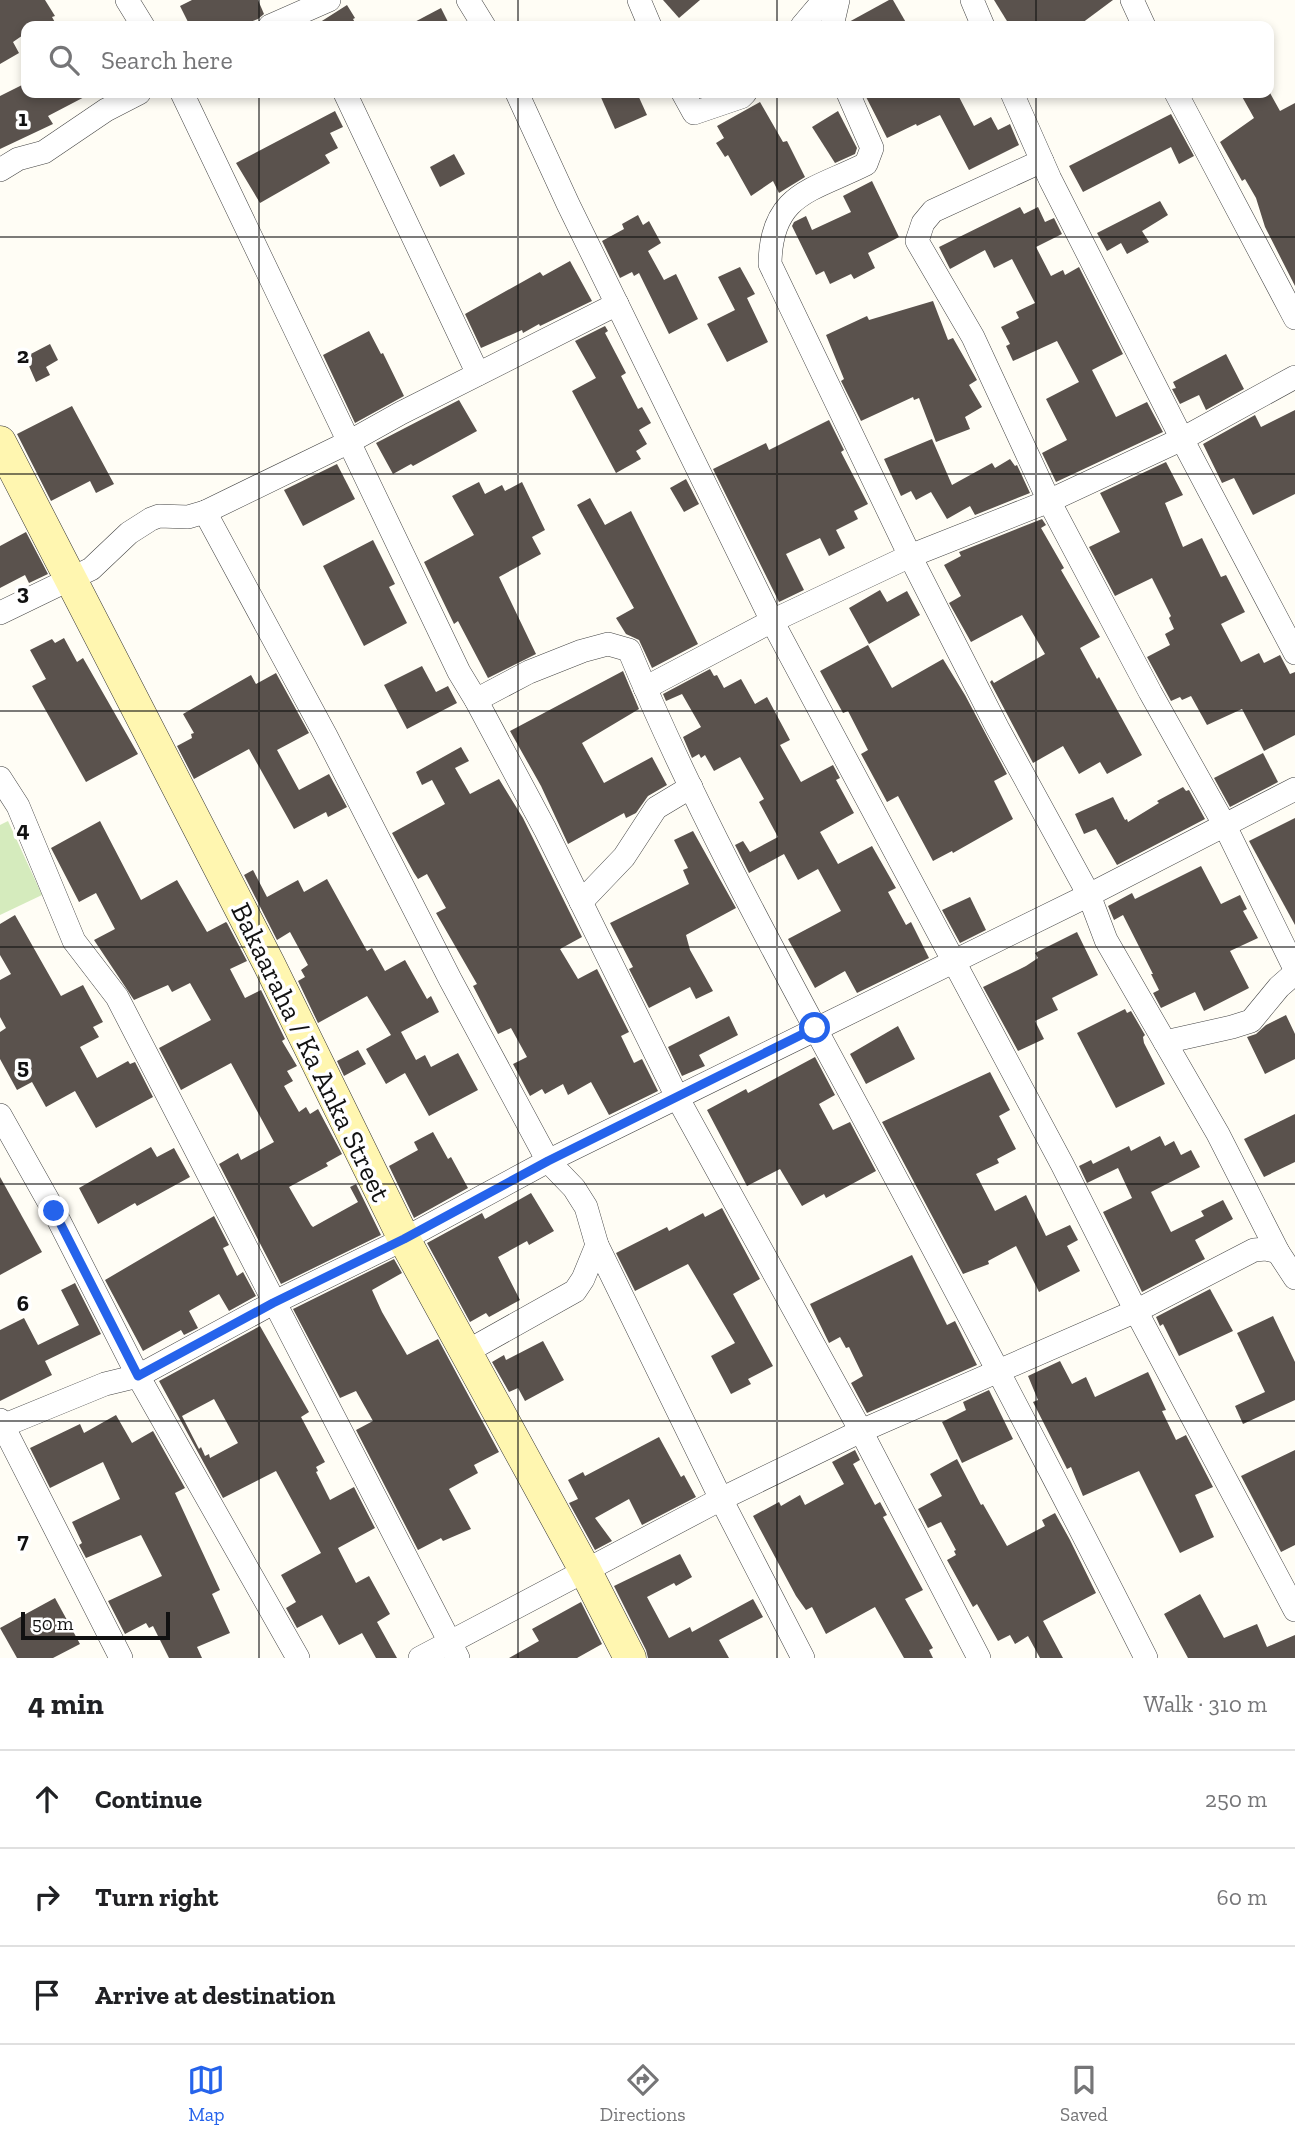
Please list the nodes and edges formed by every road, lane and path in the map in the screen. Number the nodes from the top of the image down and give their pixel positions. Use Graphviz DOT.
graph roads {
  1 [pos="127,0"];
  2 [pos="329,0"];
  3 [pos="468,0"];
  4 [pos="639,0"];
  5 [pos="824,0"];
  6 [pos="838,0"];
  7 [pos="972,0"];
  8 [pos="1132,0"];
  9 [pos="300,13"];
  10 [pos="140,21"];
  11 [pos="282,21"];
  12 [pos="481,21"];
  13 [pos="648,21"];
  14 [pos="806,21"];
  15 [pos="833,21"];
  16 [pos="982,21"];
  17 [pos="1142,21"];
  18 [pos="129,98"];
  19 [pos="184,98"];
  20 [pos="347,98"];
  21 [pos="519,98"];
  22 [pos="686,98"];
  23 [pos="738,98"];
  24 [pos="850,98"];
  25 [pos="1014,98"];
  26 [pos="1179,98"];
  27 [pos="1042,161"];
  28 [pos="0,170"];
  29 [pos="617,304"];
  30 [pos="1295,318"];
  31 [pos="478,374"];
  32 [pos="1295,377"];
  33 [pos="1182,439"];
  34 [pos="0,442"];
  35 [pos="349,442"];
  36 [pos="1049,501"];
  37 [pos="205,512"];
  38 [pos="910,556"];
  39 [pos="71,579"];
  40 [pos="0,613"];
  41 [pos="772,621"];
  42 [pos="1295,653"];
  43 [pos="645,688"];
  44 [pos="476,700"];
  45 [pos="0,778"];
  46 [pos="691,787"];
  47 [pos="1295,789"];
  48 [pos="1224,824"];
  49 [pos="1089,895"];
  50 [pos="581,902"];
  51 [pos="954,960"];
  52 [pos="1295,971"];
  53 [pos="815,1028"];
  54 [pos="1165,1042"];
  55 [pos="677,1097"];
  56 [pos="0,1115"];
  57 [pos="548,1161"];
  58 [pos="404,1239"];
  59 [pos="597,1245"];
  60 [pos="1278,1252"];
  61 [pos="1295,1279"];
  62 [pos="273,1303"];
  63 [pos="1136,1311"];
  64 [pos="466,1352"];
  65 [pos="1000,1372"];
  66 [pos="138,1376"];
  67 [pos="1,1424"];
  68 [pos="861,1431"];
  69 [pos="721,1499"];
  70 [pos="585,1570"];
  71 [pos="1295,1611"];
  72 [pos="454,1650"];
  73 [pos="121,1658"];
  74 [pos="298,1658"];
  75 [pos="420,1658"];
  76 [pos="630,1658"];
  77 [pos="803,1658"];
  78 [pos="979,1658"];
  79 [pos="1146,1658"];
  1 -- 10 [label="street"];
  2 -- 9 [label="street"];
  3 -- 12 [label="street"];
  4 -- 13 [label="street"];
  5 -- 14 [label="street"];
  6 -- 15 [label="street"];
  7 -- 16 [label="street"];
  8 -- 17 [label="street"];
  9 -- 11 [label="street"];
  18 -- 28 [label="street"];
  19 -- 35 [label="street"];
  20 -- 31 [label="street"];
  21 -- 29 [label="street"];
  22 -- 23 [label="street"];
  24 -- 38 [label="street"];
  25 -- 27 [label="street"];
  26 -- 30 [label="street"];
  27 -- 33 [label="street"];
  27 -- 36 [label="street"];
  29 -- 31 [label="street"];
  29 -- 41 [label="street"];
  31 -- 35 [label="street"];
  32 -- 33 [label="street"];
  33 -- 36 [label="street"];
  33 -- 42 [label="street"];
  34 -- 39 [label="street, Bakaaraha / Ka Anka Street"];
  35 -- 37 [label="street"];
  35 -- 44 [label="street"];
  36 -- 38 [label="street"];
  36 -- 48 [label="street"];
  37 -- 39 [label="street"];
  37 -- 57 [label="street"];
  38 -- 41 [label="street"];
  38 -- 49 [label="street"];
  39 -- 40 [label="street"];
  39 -- 58 [label="street, Bakaaraha / Ka Anka Street"];
  41 -- 43 [label="street"];
  41 -- 51 [label="street"];
  43 -- 44 [label="street"];
  43 -- 46 [label="street"];
  44 -- 50 [label="street"];
  45 -- 62 [label="street"];
  46 -- 50 [label="street"];
  46 -- 53 [label="street"];
  47 -- 48 [label="street"];
  48 -- 49 [label="street"];
  48 -- 52 [label="street"];
  49 -- 51 [label="street"];
  49 -- 54 [label="street"];
  50 -- 55 [label="street"];
  51 -- 53 [label="street"];
  51 -- 63 [label="street"];
  52 -- 54 [label="street"];
  53 -- 55 [label="street"];
  53 -- 65 [label="street"];
  54 -- 60 [label="street"];
  55 -- 57 [label="street"];
  55 -- 68 [label="street"];
  56 -- 66 [label="street"];
  57 -- 58 [label="street"];
  57 -- 59 [label="street"];
  58 -- 62 [label="street"];
  58 -- 64 [label="street, Bakaaraha / Ka Anka Street"];
  59 -- 64 [label="street"];
  59 -- 69 [label="street"];
  60 -- 61 [label="street"];
  60 -- 63 [label="street"];
  62 -- 66 [label="street"];
  62 -- 72 [label="street"];
  63 -- 65 [label="street"];
  63 -- 71 [label="street"];
  64 -- 70 [label="street, Bakaaraha / Ka Anka Street"];
  65 -- 68 [label="street"];
  65 -- 79 [label="street"];
  66 -- 67 [label="street"];
  66 -- 74 [label="street"];
  67 -- 73 [label="street"];
  68 -- 69 [label="street"];
  68 -- 78 [label="street"];
  69 -- 70 [label="street"];
  69 -- 77 [label="street"];
  70 -- 72 [label="street"];
  70 -- 76 [label="street, Bakaaraha / Ka Anka Street"];
  72 -- 75 [label="street"];
}
